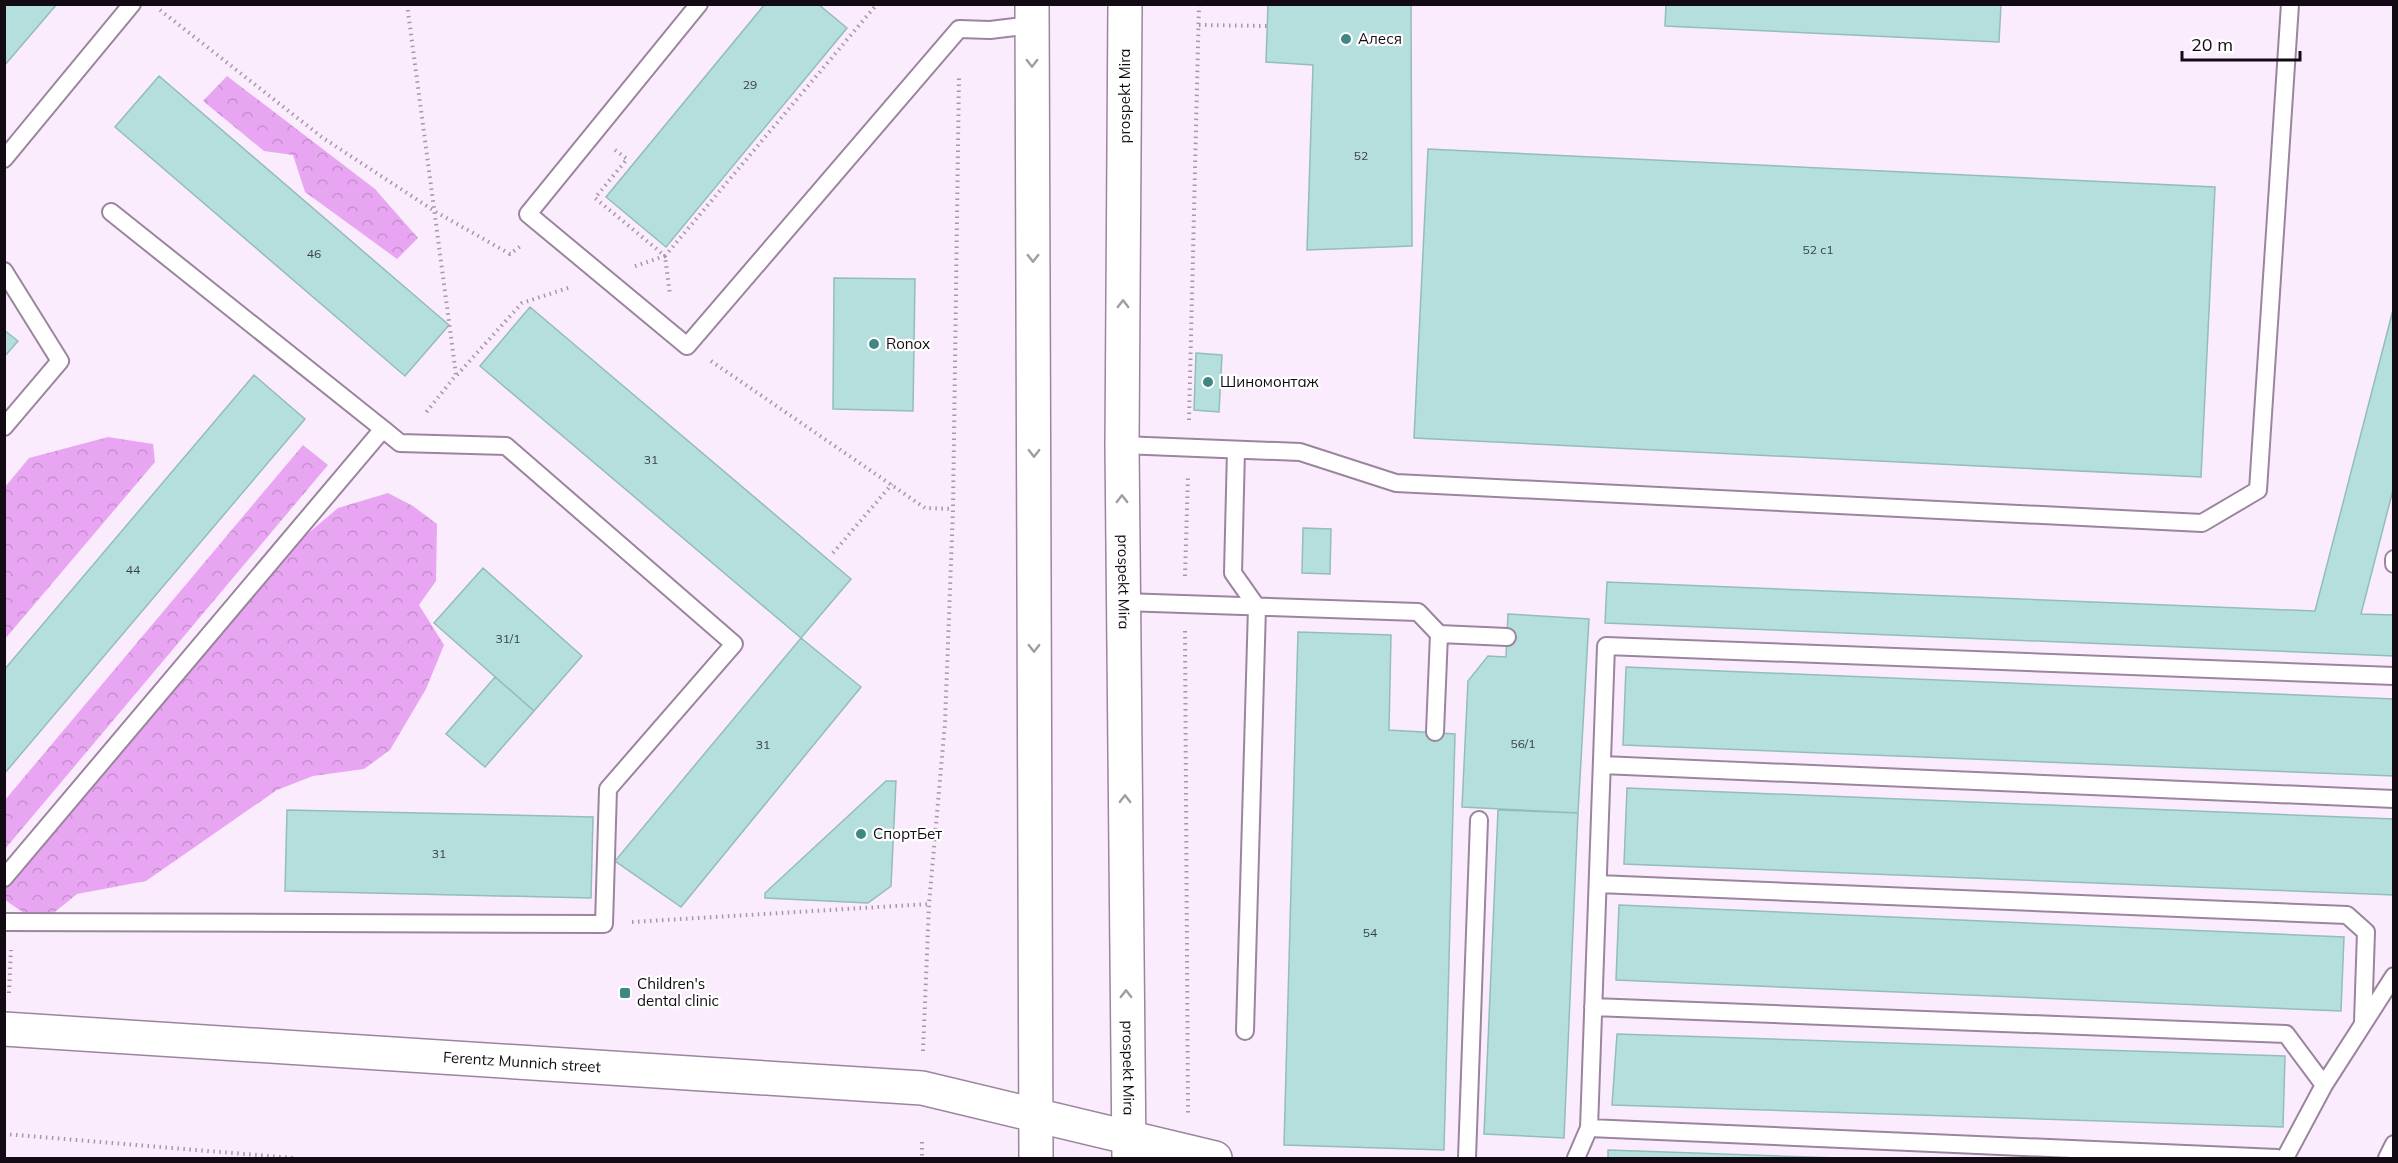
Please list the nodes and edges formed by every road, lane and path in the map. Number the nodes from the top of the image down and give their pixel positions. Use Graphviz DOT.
graph roads {
  1 [pos="132,4"];
  2 [pos="152,4"];
  3 [pos="407,4"];
  4 [pos="699,4"];
  5 [pos="877,4"];
  6 [pos="1125,4"];
  7 [pos="2290,4"];
  8 [pos="1032,15"];
  9 [pos="1199,25"];
  10 [pos="1267,26"];
  11 [pos="959,29"];
  12 [pos="594,132"];
  13 [pos="4,159"];
  14 [pos="111,212"];
  15 [pos="436,212"];
  16 [pos="545,228"];
  17 [pos="665,256"];
  18 [pos="4,271"];
  19 [pos="604,277"];
  20 [pos="687,346"];
  21 [pos="456,375"];
  22 [pos="4,427"];
  23 [pos="382,429"];
  24 [pos="400,443"];
  25 [pos="1122,445"];
  26 [pos="1236,450"];
  27 [pos="892,484"];
  28 [pos="953,508"];
  29 [pos="833,553"];
  30 [pos="2394,560"];
  31 [pos="2394,564"];
  32 [pos="1123,602"];
  33 [pos="1257,607"];
  34 [pos="1439,634"];
  35 [pos="1507,637"];
  36 [pos="2394,676"];
  37 [pos="1435,732"];
  38 [pos="1602,765"];
  39 [pos="2394,799"];
  40 [pos="1479,820"];
  41 [pos="4,878"];
  42 [pos="1598,884"];
  43 [pos="929,904"];
  44 [pos="4,922"];
  45 [pos="604,924"];
  46 [pos="2394,976"];
  47 [pos="1593,1007"];
  48 [pos="2363,1022"];
  49 [pos="4,1029"];
  50 [pos="1245,1031"];
  51 [pos="922,1055"];
  52 [pos="2324,1085"];
  53 [pos="1036,1115"];
  54 [pos="1589,1128"];
  55 [pos="4,1134"];
  56 [pos="922,1142"];
  57 [pos="2394,1144"];
  58 [pos="1129,1147"];
  59 [pos="293,1158"];
  60 [pos="922,1158"];
  61 [pos="1036,1158"];
  62 [pos="1215,1158"];
  63 [pos="1467,1158"];
  64 [pos="1576,1158"];
  65 [pos="2277,1158"];
  66 [pos="2285,1158"];
  67 [pos="2386,1158"];
  1 -- 13 [label="lane"];
  2 -- 15 [label="path"];
  3 -- 15 [label="path"];
  4 -- 12 [label="lane"];
  5 -- 17 [label="path"];
  25 -- 6 [label="main road, prospekt Mira, one-way"];
  7 -- 26 [label="lane"];
  8 -- 11 [label="lane"];
  8 -- 53 [label="main road, one-way"];
  9 -- 10 [label="path"];
  11 -- 20 [label="lane"];
  11 -- 28 [label="path"];
  12 -- 16 [label="lane"];
  12 -- 17 [label="path"];
  14 -- 23 [label="lane"];
  15 -- 16 [label="path"];
  15 -- 21 [label="path"];
  16 -- 19 [label="lane"];
  17 -- 19 [label="path"];
  18 -- 22 [label="lane"];
  19 -- 20 [label="lane"];
  19 -- 21 [label="path"];
  20 -- 27 [label="path"];
  21 -- 24 [label="path"];
  23 -- 24 [label="lane"];
  23 -- 41 [label="lane"];
  24 -- 45 [label="lane"];
  25 -- 26 [label="lane"];
  32 -- 25 [label="main road, prospekt Mira, one-way"];
  26 -- 33 [label="lane"];
  27 -- 28 [label="path"];
  27 -- 29 [label="path"];
  28 -- 43 [label="path"];
  30 -- 31 [label="lane"];
  32 -- 33 [label="lane"];
  58 -- 32 [label="main road, prospekt Mira, one-way"];
  33 -- 34 [label="lane"];
  33 -- 50 [label="lane"];
  34 -- 35 [label="lane"];
  34 -- 37 [label="lane"];
  36 -- 38 [label="lane"];
  38 -- 39 [label="lane"];
  38 -- 42 [label="lane"];
  40 -- 63 [label="lane"];
  42 -- 47 [label="lane"];
  42 -- 48 [label="lane"];
  43 -- 45 [label="path"];
  43 -- 51 [label="path"];
  44 -- 45 [label="lane"];
  46 -- 48 [label="lane"];
  47 -- 52 [label="lane"];
  47 -- 54 [label="lane"];
  48 -- 52 [label="lane"];
  49 -- 53 [label="main road, Ferentz Munnich street"];
  52 -- 66 [label="lane"];
  53 -- 58 [label="main road, Ferentz Munnich street"];
  53 -- 61 [label="main road"];
  54 -- 64 [label="lane"];
  54 -- 65 [label="lane"];
  55 -- 59 [label="path"];
  56 -- 60 [label="path"];
  57 -- 67 [label="lane"];
  58 -- 62 [label="main road, Ferentz Munnich street"];
}
